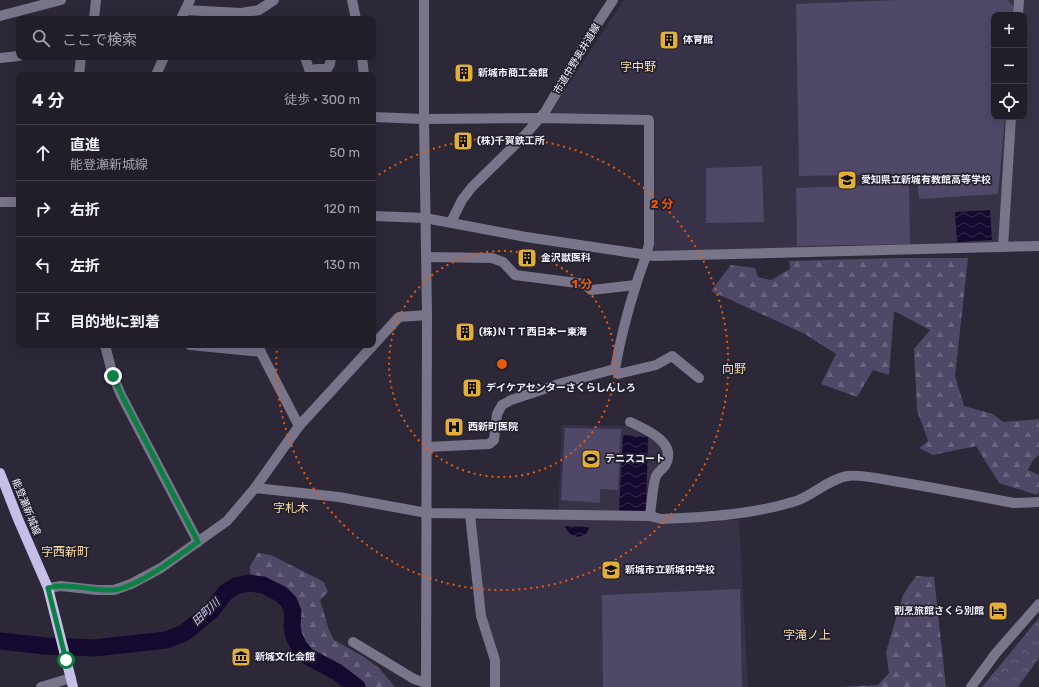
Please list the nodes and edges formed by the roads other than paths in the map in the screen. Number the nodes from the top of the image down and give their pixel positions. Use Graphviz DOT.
graph roads {
  1 [pos="61,0"];
  2 [pos="96,0"];
  3 [pos="190,0"];
  4 [pos="274,0"];
  5 [pos="352,0"];
  6 [pos="424,0"];
  7 [pos="613,0"];
  8 [pos="1019,0"];
  9 [pos="1018,12"];
  10 [pos="183,15"];
  11 [pos="0,16"];
  12 [pos="94,16"];
  13 [pos="355,16"];
  14 [pos="16,56"];
  15 [pos="0,58"];
  16 [pos="81,60"];
  17 [pos="163,60"];
  18 [pos="305,60"];
  19 [pos="331,60"];
  20 [pos="362,60"];
  21 [pos="79,72"];
  22 [pos="157,72"];
  23 [pos="309,72"];
  24 [pos="312,72"];
  25 [pos="364,72"];
  26 [pos="376,117"];
  27 [pos="541,118"];
  28 [pos="424,119"];
  29 [pos="1011,120"];
  30 [pos="0,202"];
  31 [pos="16,202"];
  32 [pos="376,216"];
  33 [pos="425,218"];
  34 [pos="451,222"];
  35 [pos="1039,246"];
  36 [pos="1003,247"];
  37 [pos="647,254"];
  38 [pos="426,257"];
  39 [pos="636,285"];
  40 [pos="427,315"];
  41 [pos="376,342"];
  42 [pos="106,348"];
  43 [pos="242,348"];
  44 [pos="371,348"];
  45 [pos="259,349"];
  46 [pos="615,369"];
  47 [pos="699,378"];
  48 [pos="630,422"];
  49 [pos="299,426"];
  50 [pos="427,447"];
  51 [pos="0,473"];
  52 [pos="255,488"];
  53 [pos="1039,502"];
  54 [pos="427,513"];
  55 [pos="470,514"];
  56 [pos="650,516"];
  57 [pos="198,542"];
  58 [pos="48,588"];
  59 [pos="1039,604"];
  60 [pos="353,642"];
  61 [pos="72,682"];
  62 [pos="426,685"];
  63 [pos="40,687"];
  64 [pos="495,687"];
  65 [pos="970,687"];
  1 -- 11 [label="street"];
  2 -- 12 [label="street"];
  3 -- 10 [label="street"];
  4 -- 10 [label="street"];
  5 -- 13 [label="street"];
  6 -- 28 [label="street"];
  7 -- 27 [label="street, 市道中野奥井道線"];
  8 -- 9 [label="street"];
  14 -- 15 [label="street"];
  16 -- 21 [label="street"];
  17 -- 22 [label="street"];
  18 -- 23 [label="street"];
  19 -- 24 [label="street"];
  20 -- 25 [label="street"];
  26 -- 28 [label="street"];
  27 -- 28 [label="street"];
  27 -- 34 [label="street, 市道中野奥井道線"];
  27 -- 37 [label="street"];
  28 -- 33 [label="street"];
  29 -- 36 [label="street"];
  30 -- 31 [label="street"];
  32 -- 33 [label="street"];
  33 -- 34 [label="street"];
  33 -- 38 [label="street"];
  34 -- 37 [label="street"];
  35 -- 36 [label="street"];
  36 -- 37 [label="street"];
  37 -- 39 [label="street"];
  38 -- 39 [label="street"];
  38 -- 40 [label="street"];
  39 -- 46 [label="street"];
  40 -- 41 [label="street"];
  40 -- 50 [label="street"];
  42 -- 57 [label="street"];
  43 -- 45 [label="street"];
  44 -- 49 [label="street"];
  45 -- 49 [label="street"];
  46 -- 47 [label="street"];
  46 -- 50 [label="street"];
  48 -- 56 [label="street"];
  49 -- 52 [label="street"];
  50 -- 54 [label="street"];
  51 -- 58 [label="main road, 能登瀬新城線"];
  52 -- 54 [label="street"];
  52 -- 57 [label="street"];
  53 -- 56 [label="street"];
  54 -- 55 [label="street"];
  54 -- 62 [label="street"];
  55 -- 56 [label="street"];
  55 -- 64 [label="street"];
  57 -- 58 [label="street"];
  58 -- 61 [label="main road, 能登瀬新城線"];
  59 -- 65 [label="street"];
  60 -- 62 [label="street"];
  61 -- 63 [label="street"];
}
